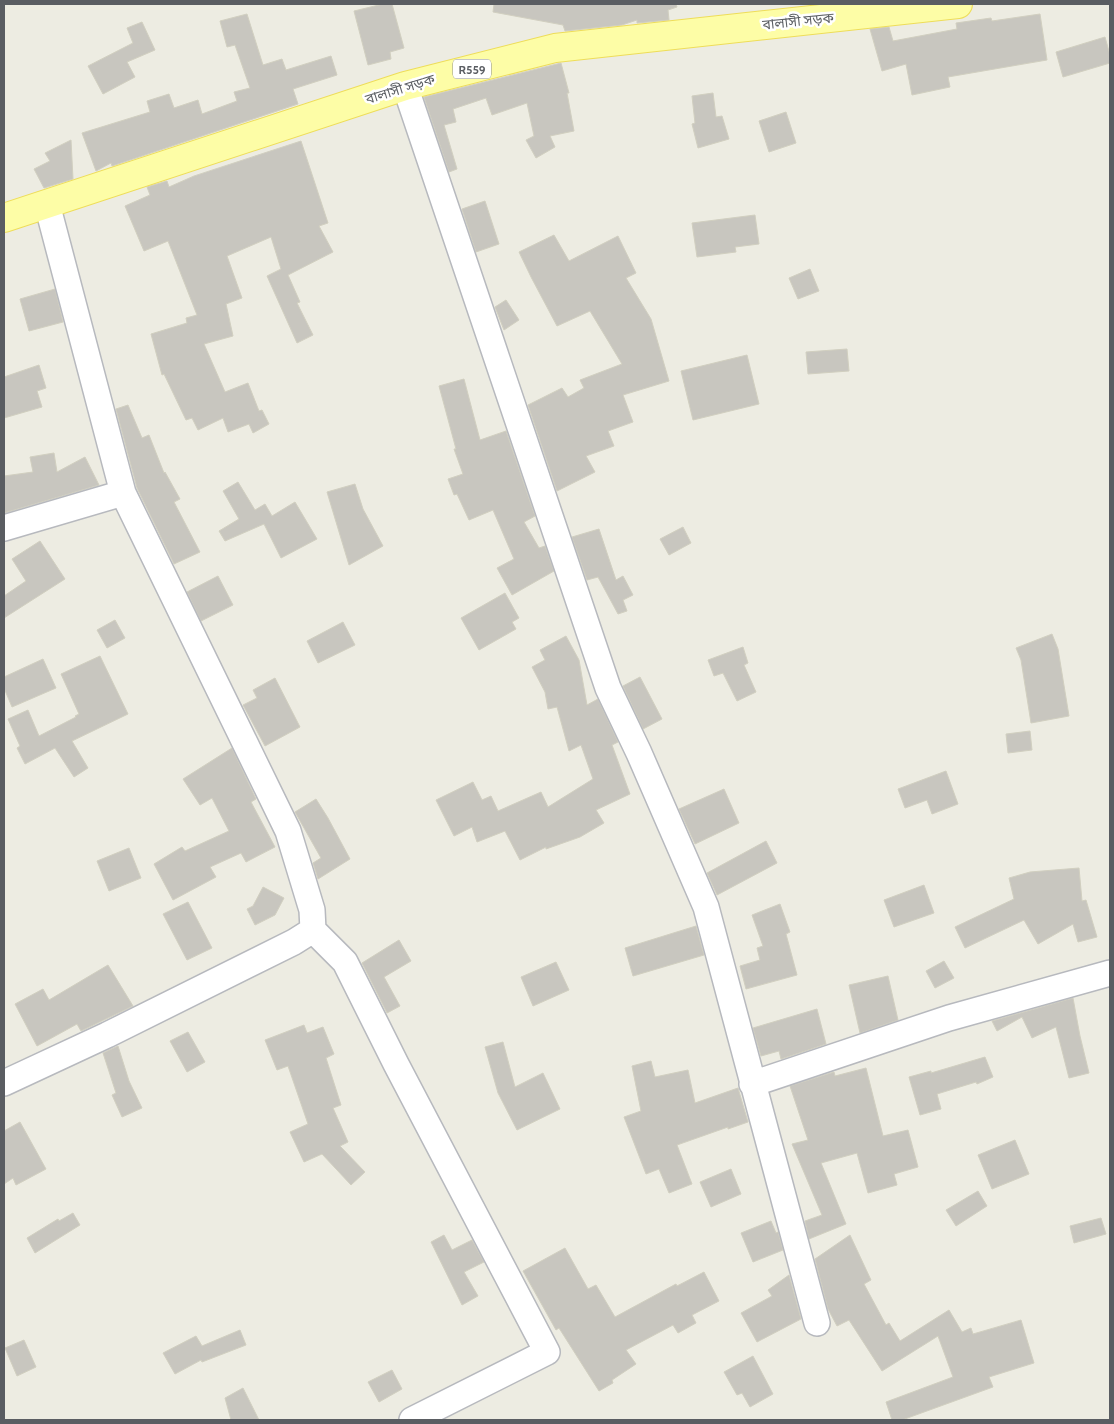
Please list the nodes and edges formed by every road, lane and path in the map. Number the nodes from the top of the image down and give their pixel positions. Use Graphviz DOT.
graph roads {
  1 [pos="958,4"];
  2 [pos="405,86"];
  3 [pos="47,204"];
  4 [pos="4,218"];
  5 [pos="122,493"];
  6 [pos="4,528"];
  7 [pos="313,930"];
  8 [pos="1110,973"];
  9 [pos="4,1083"];
  10 [pos="752,1084"];
  11 [pos="817,1323"];
  12 [pos="412,1420"];
  1 -- 2 [label="main road, বালাসী সড়ক / R559"];
  2 -- 3 [label="main road, বালাসী সড়ক / R559"];
  2 -- 10 [label="street"];
  3 -- 4 [label="main road, বালাসী সড়ক / R559"];
  3 -- 5 [label="street"];
  5 -- 6 [label="street"];
  5 -- 7 [label="street"];
  7 -- 9 [label="street"];
  7 -- 12 [label="street"];
  8 -- 10 [label="street"];
  10 -- 11 [label="street"];
}
